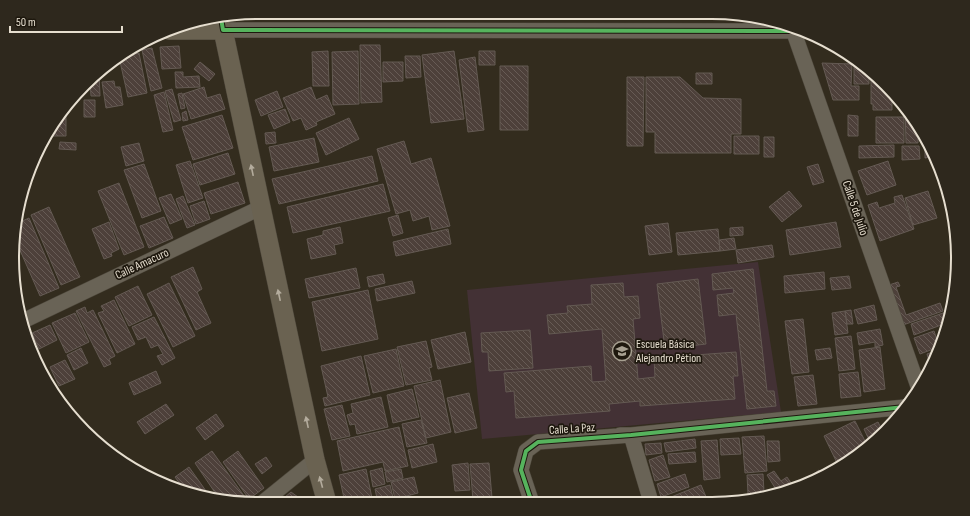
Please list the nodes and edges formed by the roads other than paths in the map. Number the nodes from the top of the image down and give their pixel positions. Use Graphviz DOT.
graph roads {
  1 [pos="222,24"];
  2 [pos="197,27"];
  3 [pos="783,30"];
  4 [pos="797,35"];
  5 [pos="260,208"];
  6 [pos="27,318"];
  7 [pos="917,382"];
  8 [pos="898,408"];
  9 [pos="631,435"];
  10 [pos="315,460"];
  11 [pos="269,497"];
  12 [pos="325,497"];
  13 [pos="529,497"];
  14 [pos="650,497"];
  1 -- 2 [label="main road"];
  1 -- 3 [label="street"];
  5 -- 1 [label="main road, one-way"];
  4 -- 7 [label="street, Calle 5 de Julio"];
  5 -- 6 [label="street, Calle Amacuro"];
  10 -- 5 [label="main road, one-way"];
  8 -- 9 [label="street, Calle La Paz"];
  9 -- 13 [label="street, Calle La Paz"];
  9 -- 14 [label="street"];
  10 -- 11 [label="street"];
  12 -- 10 [label="main road, one-way"];
}
